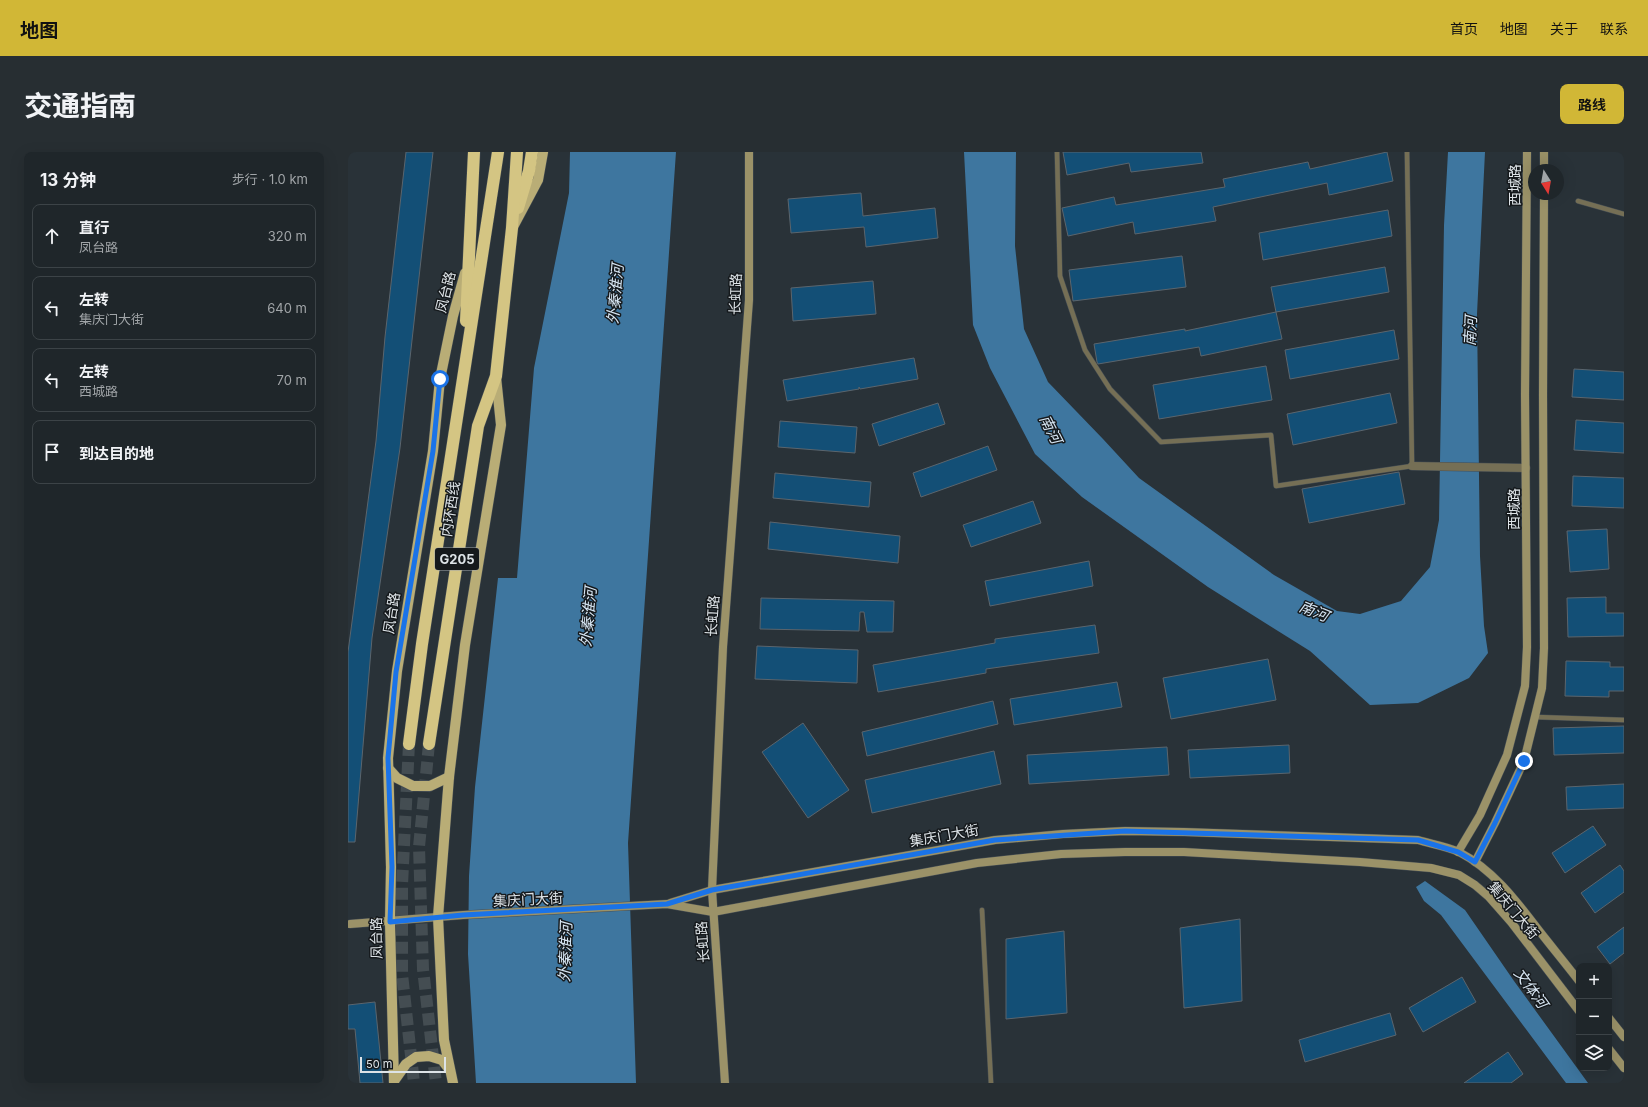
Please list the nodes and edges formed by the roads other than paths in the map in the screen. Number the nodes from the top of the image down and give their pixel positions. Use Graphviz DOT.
graph roads {
  1 [pos="474,152"];
  2 [pos="498,152"];
  3 [pos="517,152"];
  4 [pos="532,152"];
  5 [pos="543,152"];
  6 [pos="749,152"];
  7 [pos="1056,152"];
  8 [pos="1407,152"];
  9 [pos="1527,152"];
  10 [pos="1544,152"];
  11 [pos="1544,164"];
  12 [pos="1544,200"];
  13 [pos="1578,201"];
  14 [pos="1624,214"];
  15 [pos="512,228"];
  16 [pos="467,264"];
  17 [pos="464,376"];
  18 [pos="496,376"];
  19 [pos="1412,466"];
  20 [pos="1526,468"];
  21 [pos="1535,717"];
  22 [pos="1624,720"];
  23 [pos="409,744"];
  24 [pos="429,744"];
  25 [pos="388,768"];
  26 [pos="449,777"];
  27 [pos="1458,852"];
  28 [pos="1475,862"];
  29 [pos="712,890"];
  30 [pos="667,904"];
  31 [pos="982,910"];
  32 [pos="712,912"];
  33 [pos="438,917"];
  34 [pos="390,922"];
  35 [pos="350,924"];
  36 [pos="1576,977"];
  37 [pos="1576,1007"];
  38 [pos="1612,1022"];
  39 [pos="1624,1037"];
  40 [pos="1612,1053"];
  41 [pos="1624,1068"];
  42 [pos="450,1071"];
  43 [pos="394,1082"];
  44 [pos="453,1083"];
  45 [pos="725,1083"];
  46 [pos="991,1083"];
  1 -- 16 [label="highway, 凤台路"];
  2 -- 17 [label="highway"];
  3 -- 15 [label="highway"];
  4 -- 15 [label="highway"];
  5 -- 15 [label="main road"];
  6 -- 29 [label="main road, 长虹路"];
  7 -- 19 [label="lane"];
  8 -- 19 [label="lane"];
  9 -- 20 [label="main road, 西城路"];
  10 -- 11 [label="main road"];
  12 -- 21 [label="main road"];
  13 -- 14 [label="lane"];
  15 -- 18 [label="highway, 内环西线"];
  16 -- 17 [label="highway"];
  16 -- 25 [label="main road, 凤台路"];
  17 -- 23 [label="highway, 内环西线 / G205"];
  18 -- 24 [label="highway, 内环西线 / G205"];
  18 -- 26 [label="main road"];
  19 -- 20 [label="street"];
  20 -- 27 [label="main road, 西城路"];
  21 -- 22 [label="lane"];
  21 -- 28 [label="main road"];
  25 -- 26 [label="main road"];
  25 -- 34 [label="main road, 凤台路"];
  26 -- 33 [label="main road"];
  27 -- 28 [label="main road, 集庆门大街"];
  27 -- 29 [label="main road, 集庆门大街"];
  28 -- 36 [label="main road, 集庆门大街"];
  29 -- 30 [label="main road, 集庆门大街"];
  29 -- 32 [label="main road, 长虹路"];
  30 -- 32 [label="main road, 集庆门大街"];
  30 -- 33 [label="main road, 集庆门大街"];
  31 -- 46 [label="lane"];
  32 -- 37 [label="main road, 集庆门大街"];
  32 -- 45 [label="main road, 长虹路"];
  33 -- 34 [label="main road, 集庆门大街"];
  33 -- 42 [label="main road"];
  34 -- 35 [label="main road, 集庆门大街"];
  34 -- 43 [label="main road, 凤台路"];
  38 -- 39 [label="main road"];
  40 -- 41 [label="main road"];
  42 -- 43 [label="main road"];
  42 -- 44 [label="main road"];
}
